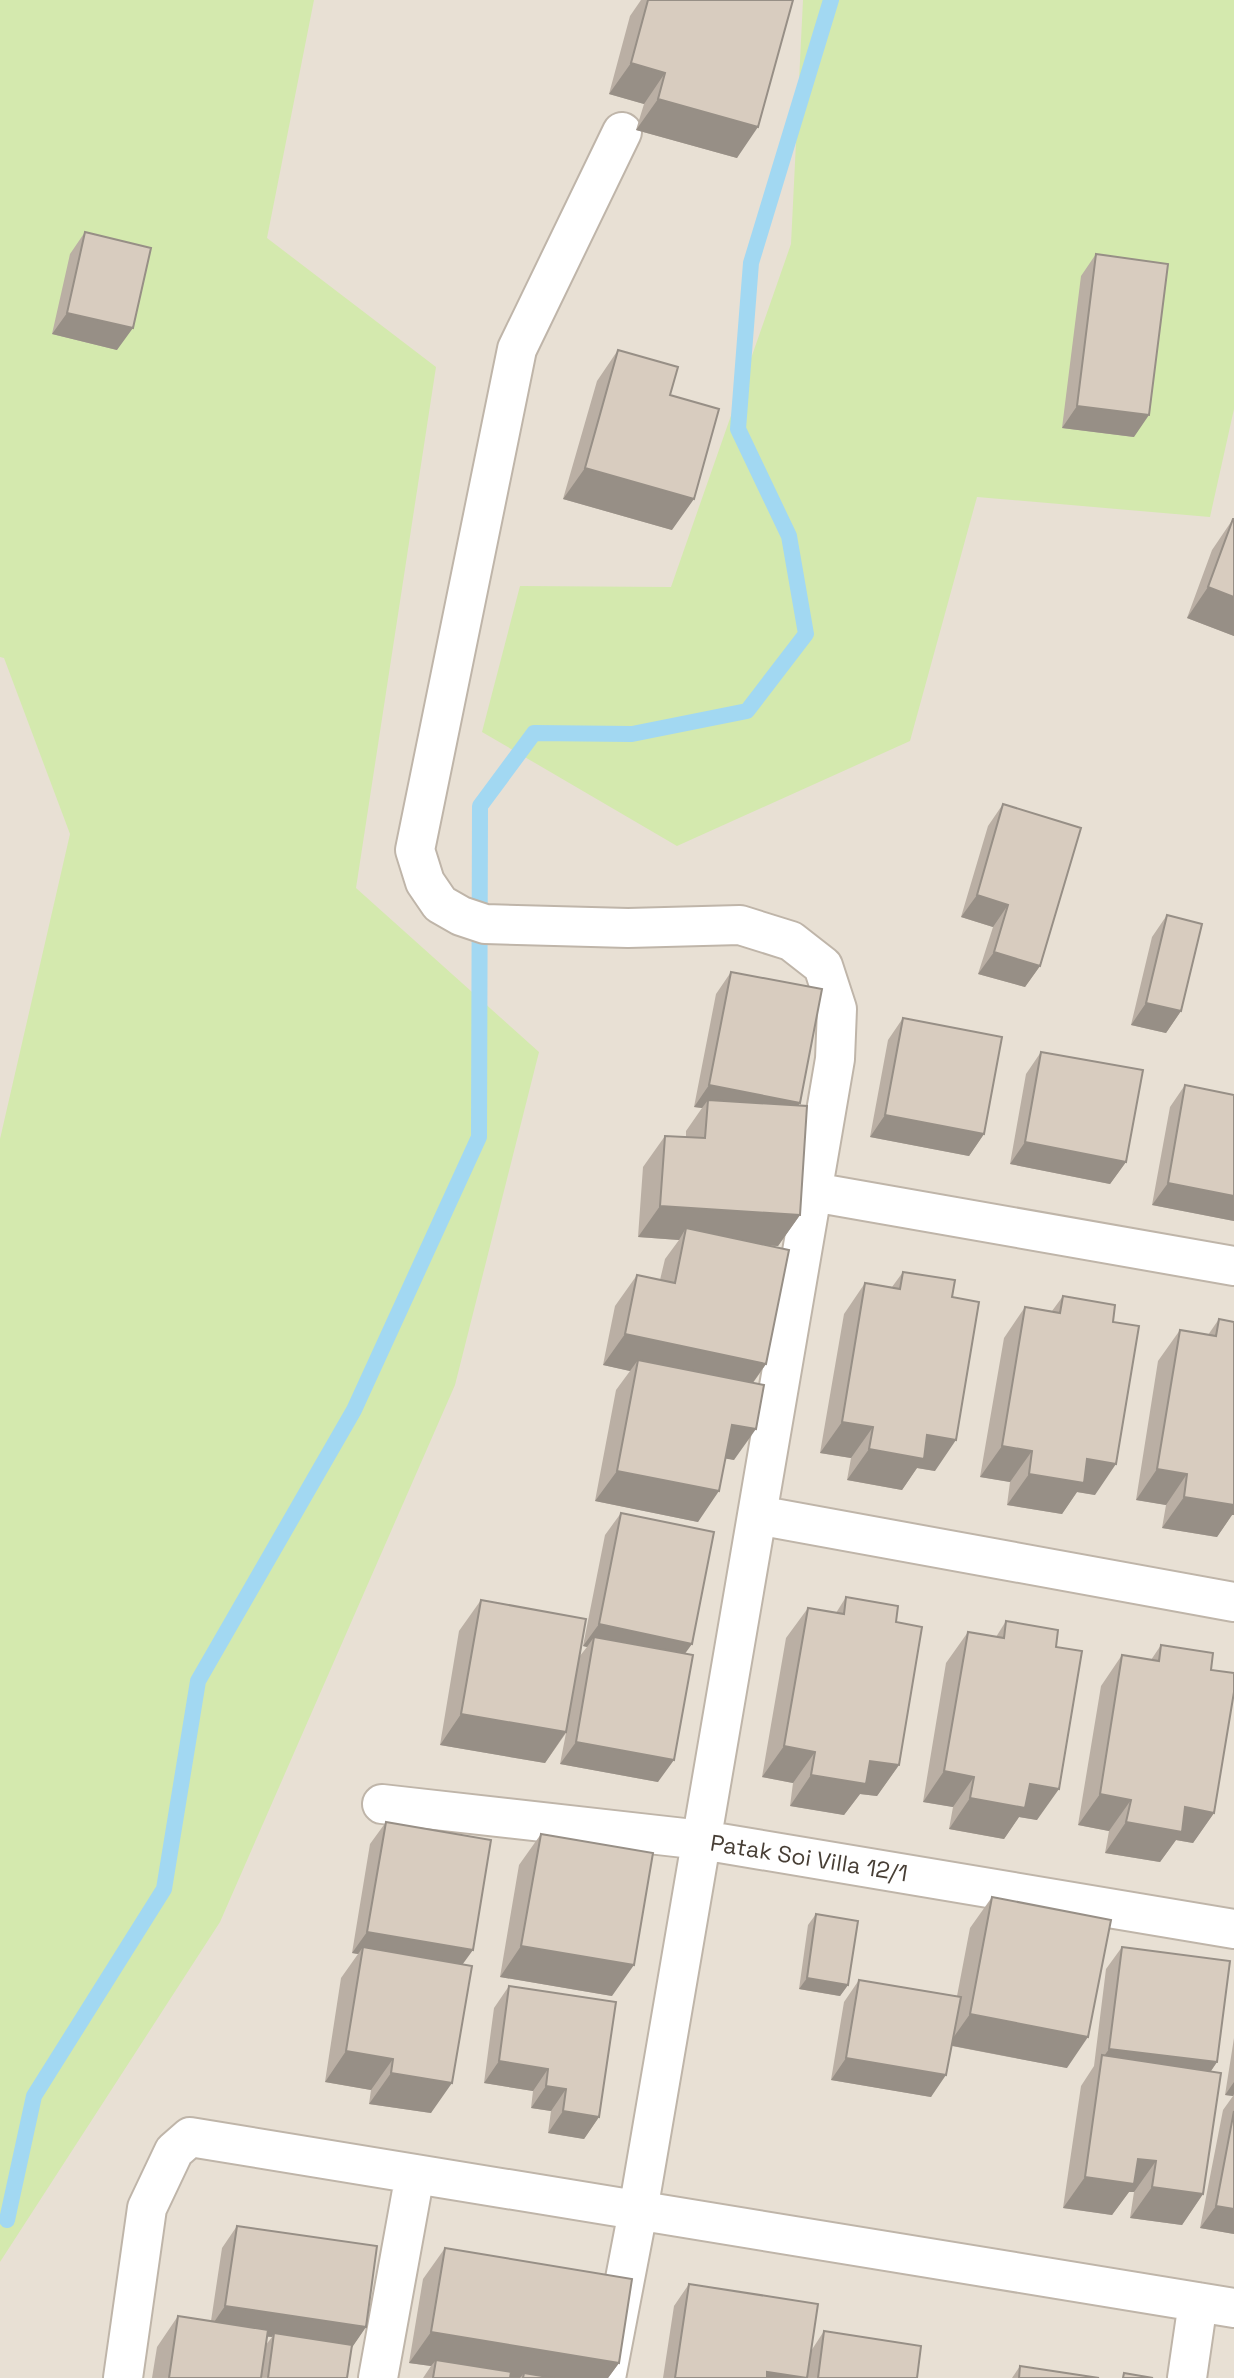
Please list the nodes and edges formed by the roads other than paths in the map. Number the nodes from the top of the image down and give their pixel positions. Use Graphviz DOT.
graph roads {
  1 [pos="622,132"];
  2 [pos="813,1192"];
  3 [pos="1234,1266"];
  4 [pos="757,1515"];
  5 [pos="1234,1602"];
  6 [pos="382,1804"];
  7 [pos="702,1840"];
  8 [pos="1234,1929"];
  9 [pos="415,2174"];
  10 [pos="638,2211"];
  11 [pos="1216,2305"];
  12 [pos="123,2378"];
  13 [pos="378,2378"];
  14 [pos="606,2378"];
  15 [pos="1186,2378"];
  1 -- 2 [label="street"];
  2 -- 3 [label="street"];
  2 -- 4 [label="street"];
  4 -- 5 [label="street"];
  4 -- 7 [label="street"];
  6 -- 7 [label="street, Patak Soi Villa 12/1"];
  7 -- 8 [label="street, Patak Soi Villa 12/1"];
  7 -- 10 [label="street"];
  9 -- 10 [label="street"];
  9 -- 12 [label="street"];
  9 -- 13 [label="street"];
  10 -- 11 [label="street"];
  10 -- 14 [label="street"];
  11 -- 15 [label="street"];
}
